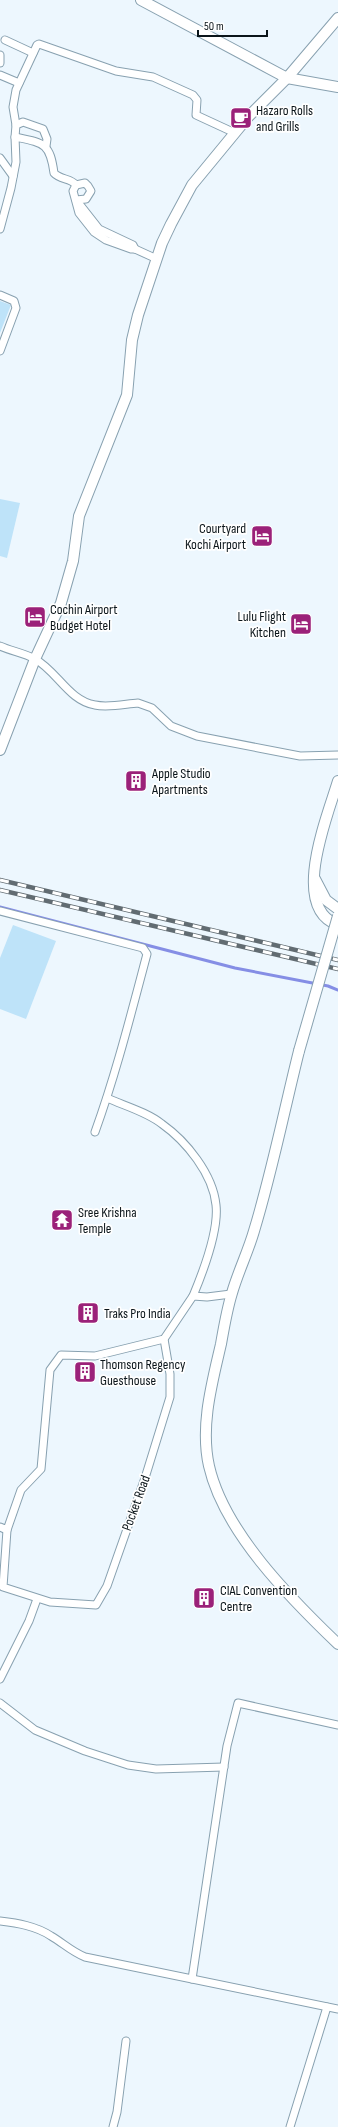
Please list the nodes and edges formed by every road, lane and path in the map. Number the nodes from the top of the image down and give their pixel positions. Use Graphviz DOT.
graph roads {
  1 [pos="141,0"];
  2 [pos="338,18"];
  3 [pos="5,40"];
  4 [pos="1,53"];
  5 [pos="33,53"];
  6 [pos="0,63"];
  7 [pos="0,75"];
  8 [pos="287,78"];
  9 [pos="19,84"];
  10 [pos="338,87"];
  11 [pos="16,125"];
  12 [pos="235,133"];
  13 [pos="15,137"];
  14 [pos="46,146"];
  15 [pos="0,158"];
  16 [pos="13,176"];
  17 [pos="76,185"];
  18 [pos="76,200"];
  19 [pos="0,229"];
  20 [pos="157,259"];
  21 [pos="0,294"];
  22 [pos="0,351"];
  23 [pos="0,646"];
  24 [pos="35,659"];
  25 [pos="0,750"];
  26 [pos="338,755"];
  27 [pos="338,781"];
  28 [pos="313,873"];
  29 [pos="338,909"];
  30 [pos="0,911"];
  31 [pos="338,916"];
  32 [pos="338,925"];
  33 [pos="107,1098"];
  34 [pos="95,1132"];
  35 [pos="231,1294"];
  36 [pos="193,1296"];
  37 [pos="164,1339"];
  38 [pos="4,1529"];
  39 [pos="36,1599"];
  40 [pos="338,1644"];
  41 [pos="0,1679"];
  42 [pos="0,1704"];
  43 [pos="338,1725"];
  44 [pos="224,1767"];
  45 [pos="0,1921"];
  46 [pos="192,1979"];
  47 [pos="327,2007"];
  48 [pos="338,2009"];
  49 [pos="126,2041"];
  50 [pos="113,2127"];
  51 [pos="290,2127"];
  1 -- 8 [label="street"];
  2 -- 8 [label="street"];
  3 -- 5 [label="street"];
  4 -- 6 [label="street"];
  5 -- 9 [label="street"];
  5 -- 12 [label="street"];
  7 -- 9 [label="street"];
  8 -- 10 [label="street"];
  8 -- 12 [label="street"];
  9 -- 11 [label="street"];
  11 -- 13 [label="street"];
  11 -- 14 [label="street"];
  12 -- 20 [label="street"];
  13 -- 14 [label="street"];
  13 -- 16 [label="street"];
  14 -- 17 [label="street"];
  15 -- 16 [label="street"];
  16 -- 19 [label="street"];
  17 -- 18 [label="street"];
  17 -- 18 [label="street"];
  18 -- 20 [label="street"];
  20 -- 24 [label="street"];
  21 -- 22 [label="street"];
  23 -- 24 [label="street"];
  24 -- 25 [label="street"];
  24 -- 26 [label="street"];
  27 -- 28 [label="street"];
  28 -- 29 [label="street"];
  28 -- 32 [label="street"];
  30 -- 33 [label="street"];
  31 -- 35 [label="street, bridge"];
  33 -- 34 [label="street"];
  33 -- 36 [label="street"];
  35 -- 36 [label="street"];
  35 -- 40 [label="street"];
  36 -- 37 [label="street"];
  37 -- 38 [label="street"];
  37 -- 39 [label="street, Pocket Road"];
  38 -- 39 [label="street, Pocket Road"];
  39 -- 41 [label="street"];
  42 -- 44 [label="street"];
  43 -- 44 [label="street"];
  44 -- 46 [label="street"];
  45 -- 46 [label="street"];
  46 -- 47 [label="street"];
  47 -- 48 [label="street"];
  47 -- 51 [label="street"];
  49 -- 50 [label="street"];
}
